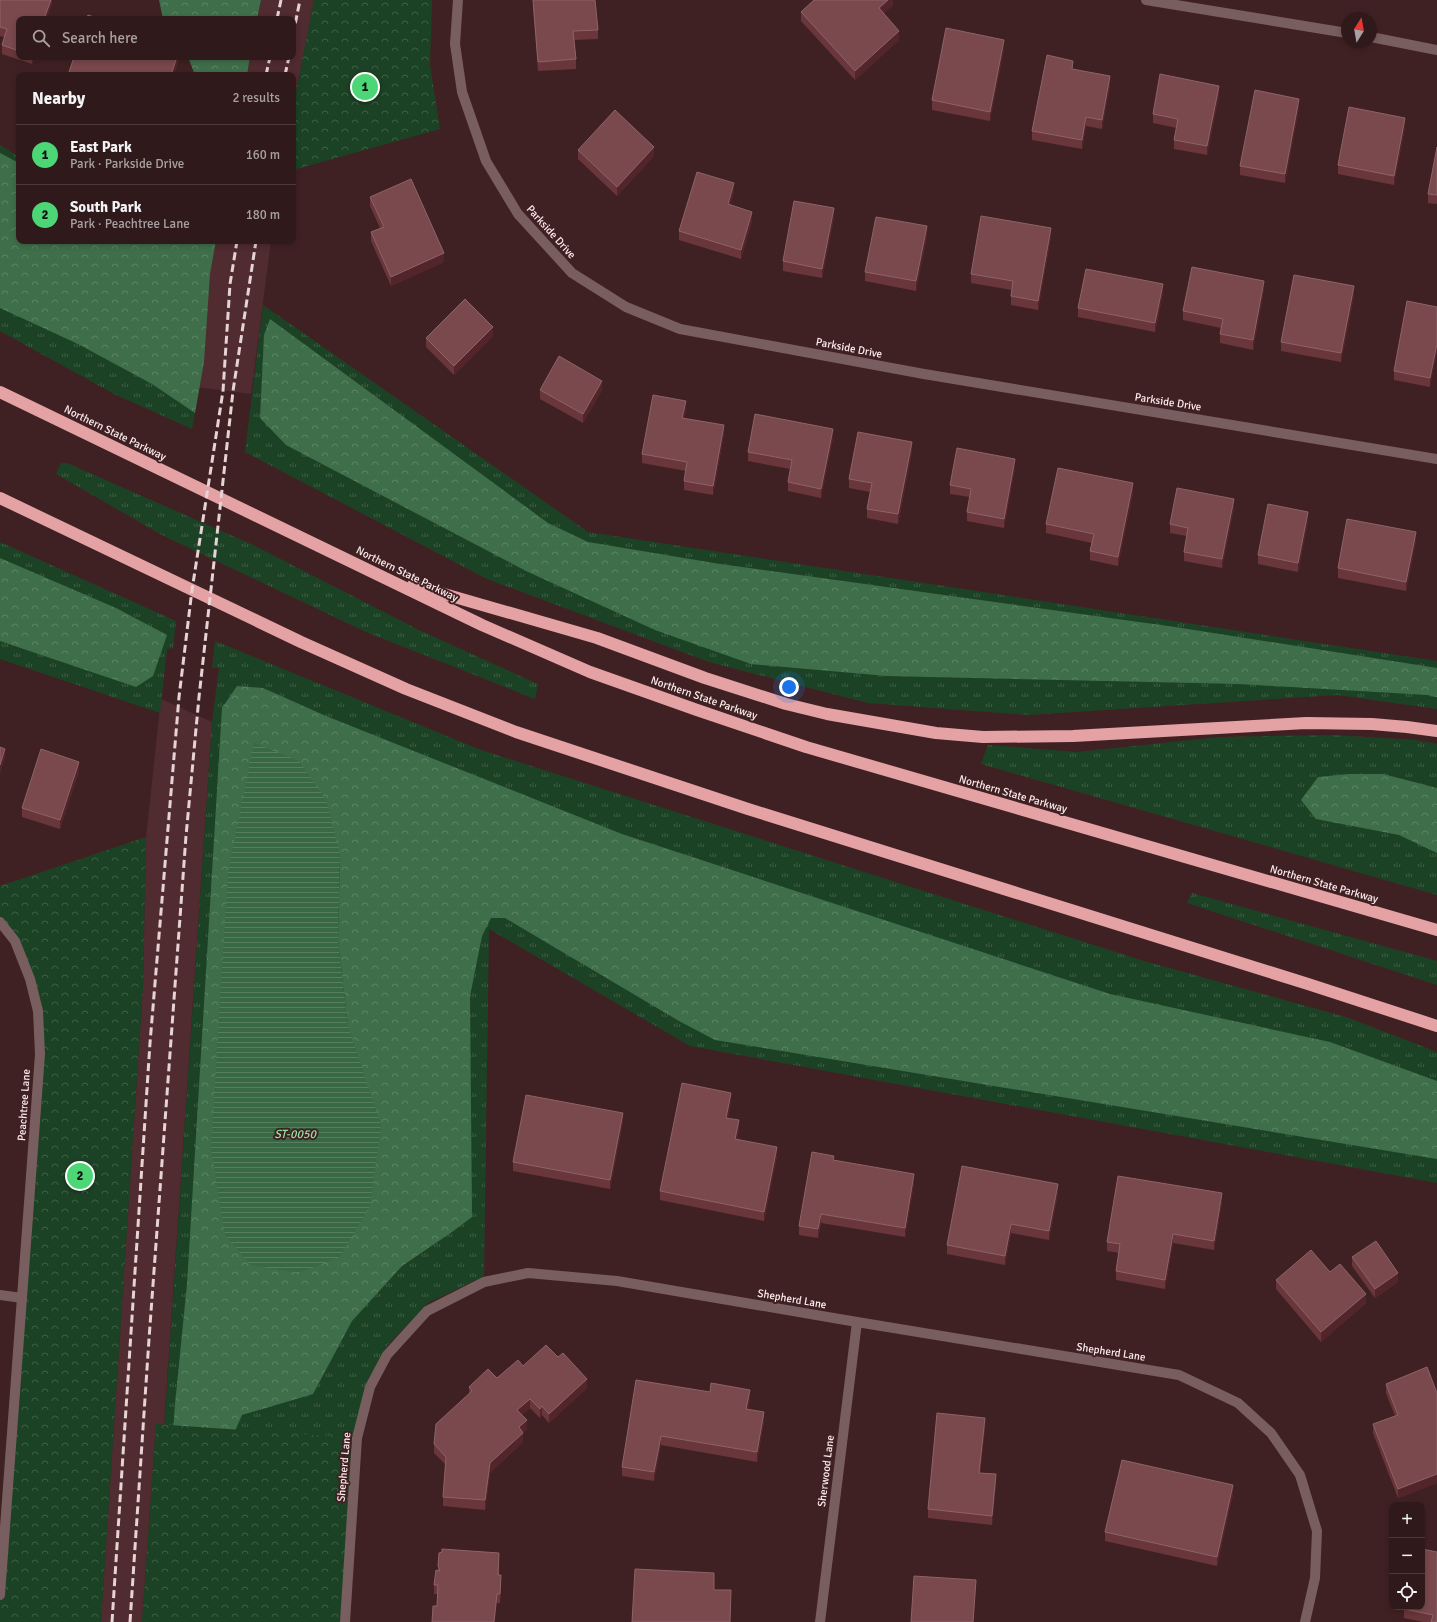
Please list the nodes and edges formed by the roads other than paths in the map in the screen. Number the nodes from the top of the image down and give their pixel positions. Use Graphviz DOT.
graph roads {
  1 [pos="458,0"];
  2 [pos="1146,0"];
  3 [pos="1341,32"];
  4 [pos="1377,38"];
  5 [pos="1437,50"];
  6 [pos="0,392"];
  7 [pos="1437,459"];
  8 [pos="0,498"];
  9 [pos="380,576"];
  10 [pos="1437,731"];
  11 [pos="0,922"];
  12 [pos="1437,930"];
  13 [pos="1437,1026"];
  14 [pos="0,1295"];
  15 [pos="22,1298"];
  16 [pos="857,1322"];
  17 [pos="0,1596"];
  18 [pos="345,1622"];
  19 [pos="820,1622"];
  20 [pos="1305,1622"];
  1 -- 7 [label="street, Parkside Drive"];
  2 -- 3 [label="street"];
  4 -- 5 [label="street"];
  6 -- 9 [label="highway, Northern State Parkway"];
  8 -- 13 [label="highway"];
  9 -- 10 [label="highway"];
  9 -- 12 [label="highway, Northern State Parkway"];
  11 -- 15 [label="street, Peachtree Lane"];
  14 -- 15 [label="street"];
  15 -- 17 [label="street, Peachtree Lane"];
  16 -- 18 [label="street, Shepherd Lane"];
  16 -- 19 [label="street, Sherwood Lane"];
  16 -- 20 [label="street, Shepherd Lane"];
}
